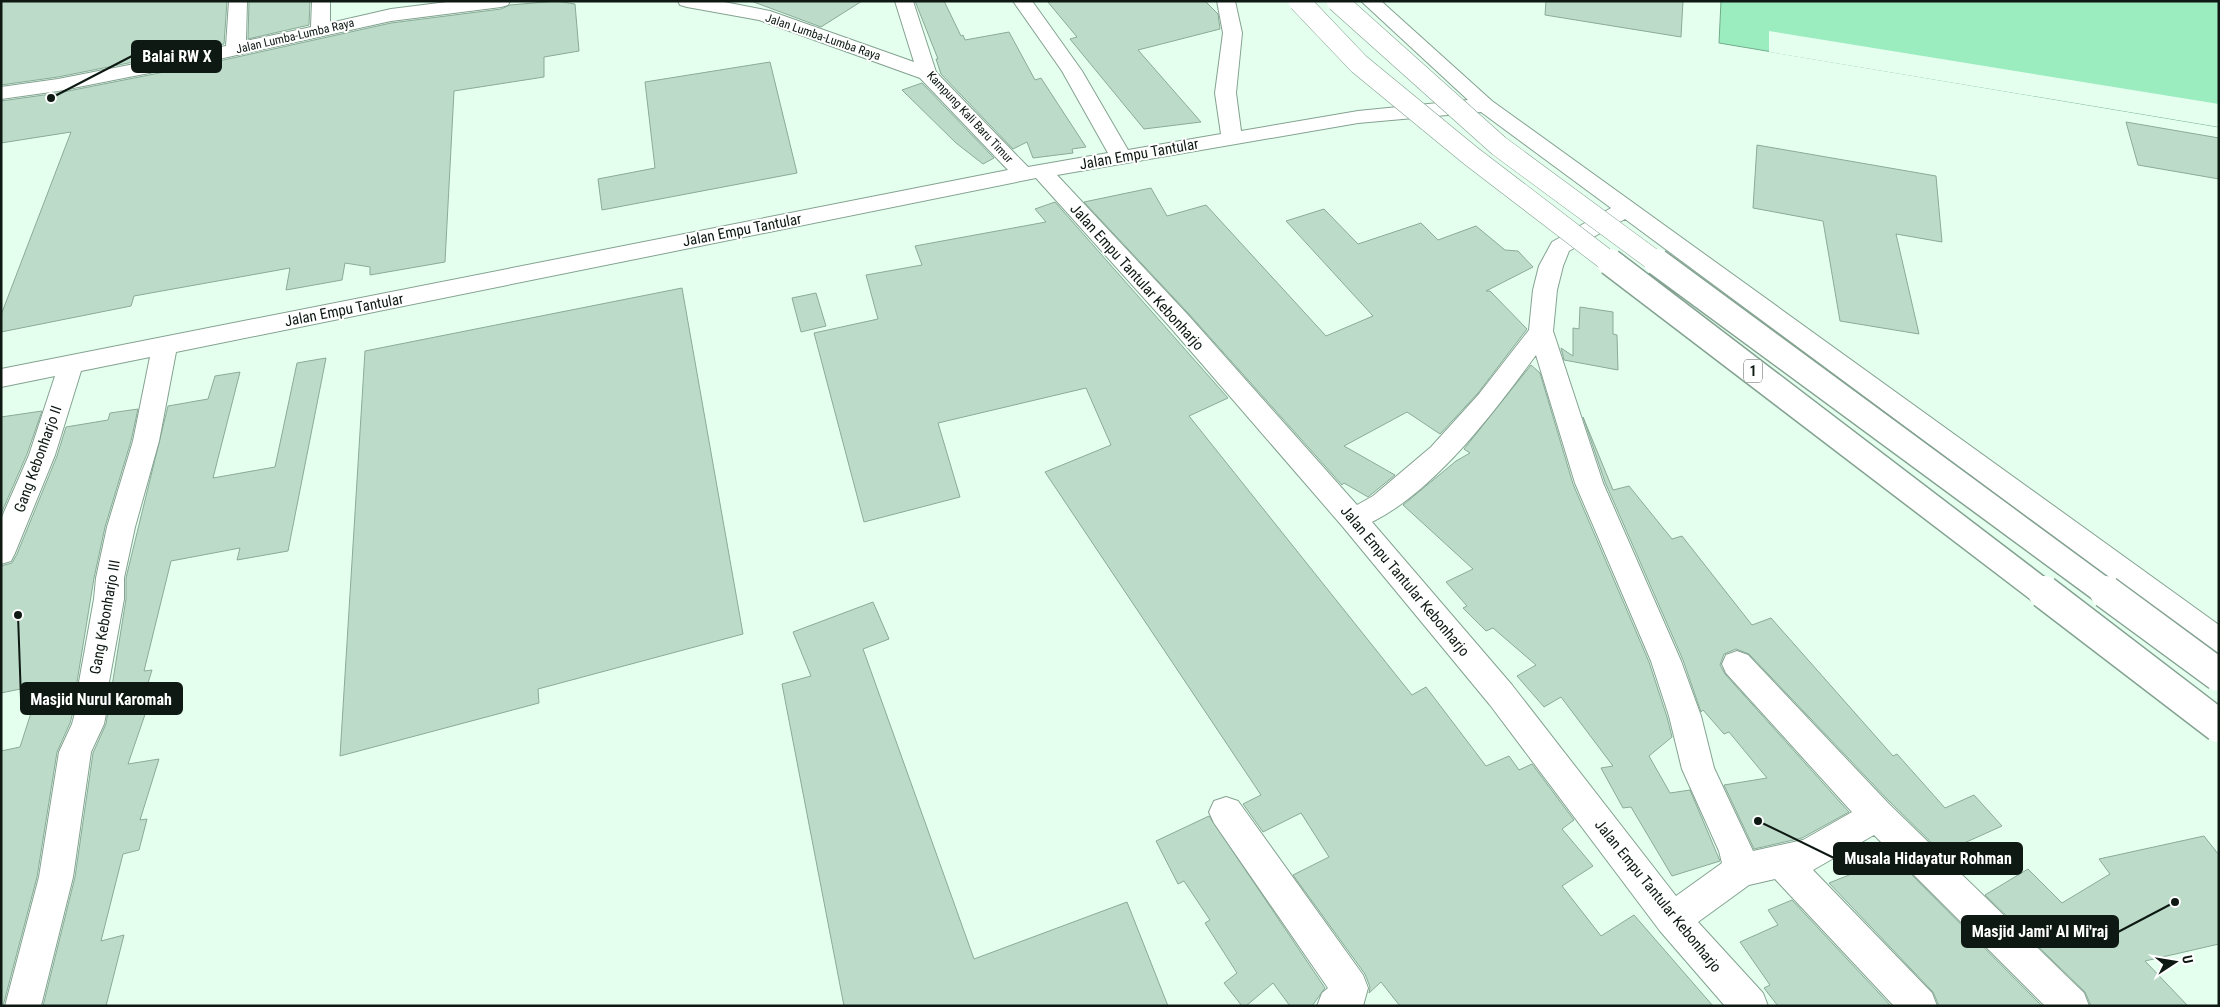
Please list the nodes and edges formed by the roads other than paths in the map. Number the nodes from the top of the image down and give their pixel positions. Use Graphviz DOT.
graph roads {
  1 [pos="238,1"];
  2 [pos="321,1"];
  3 [pos="501,1"];
  4 [pos="687,1"];
  5 [pos="904,1"];
  6 [pos="1022,1"];
  7 [pos="1226,1"];
  8 [pos="1300,1"];
  9 [pos="1336,1"];
  10 [pos="1370,1"];
  11 [pos="734,5"];
  12 [pos="430,6"];
  13 [pos="391,8"];
  14 [pos="320,30"];
  15 [pos="236,49"];
  16 [pos="927,74"];
  17 [pos="1,93"];
  18 [pos="1485,105"];
  19 [pos="1232,137"];
  20 [pos="1122,158"];
  21 [pos="1032,172"];
  22 [pos="1628,207"];
  23 [pos="1542,331"];
  24 [pos="165,345"];
  25 [pos="71,364"];
  26 [pos="1,378"];
  27 [pos="1353,519"];
  28 [pos="1,553"];
  29 [pos="2219,642"];
  30 [pos="1737,664"];
  31 [pos="2219,675"];
  32 [pos="2219,726"];
  33 [pos="1226,812"];
  34 [pos="1877,814"];
  35 [pos="1783,863"];
  36 [pos="1741,870"];
  37 [pos="1672,919"];
  38 [pos="23,1006"];
  39 [pos="1335,1006"];
  40 [pos="1750,1006"];
  41 [pos="1919,1006"];
  42 [pos="2071,1006"];
  1 -- 15 [label="main road"];
  2 -- 14 [label="main road"];
  3 -- 12 [label="main road, Jalan Lumba-Lumba Raya"];
  4 -- 11 [label="main road, Jalan Lumba-Lumba Raya"];
  5 -- 16 [label="main road, Kampung Kali Baru Timur"];
  6 -- 20 [label="main road"];
  7 -- 19 [label="main road"];
  8 -- 32 [label="main road, 1, bridge"];
  9 -- 31 [label="main road, 1, bridge"];
  10 -- 18 [label="main road"];
  11 -- 16 [label="main road, Jalan Lumba-Lumba Raya"];
  12 -- 13 [label="main road, Jalan Lumba-Lumba Raya"];
  13 -- 14 [label="main road, Jalan Lumba-Lumba Raya"];
  14 -- 15 [label="main road, Jalan Lumba-Lumba Raya"];
  15 -- 17 [label="main road, Jalan Lumba-Lumba Raya"];
  16 -- 21 [label="main road, Kampung Kali Baru Timur"];
  18 -- 19 [label="main road, Jalan Empu Tantular"];
  18 -- 22 [label="main road"];
  19 -- 20 [label="main road, Jalan Empu Tantular"];
  20 -- 21 [label="main road, Jalan Empu Tantular"];
  21 -- 24 [label="main road, Jalan Empu Tantular"];
  21 -- 27 [label="main road, Jalan Empu Tantular Kebonharjo"];
  22 -- 23 [label="main road"];
  22 -- 29 [label="main road"];
  23 -- 27 [label="main road"];
  23 -- 36 [label="main road"];
  24 -- 25 [label="main road, Jalan Empu Tantular"];
  24 -- 38 [label="main road, Gang Kebonharjo III"];
  25 -- 26 [label="main road, Jalan Empu Tantular"];
  25 -- 28 [label="main road, Gang Kebonharjo II"];
  27 -- 37 [label="main road, Jalan Empu Tantular Kebonharjo"];
  30 -- 34 [label="main road"];
  33 -- 39 [label="main road"];
  34 -- 35 [label="main road"];
  34 -- 42 [label="main road"];
  35 -- 36 [label="main road"];
  35 -- 41 [label="main road"];
  36 -- 37 [label="main road"];
  37 -- 40 [label="main road, Jalan Empu Tantular Kebonharjo"];
}
